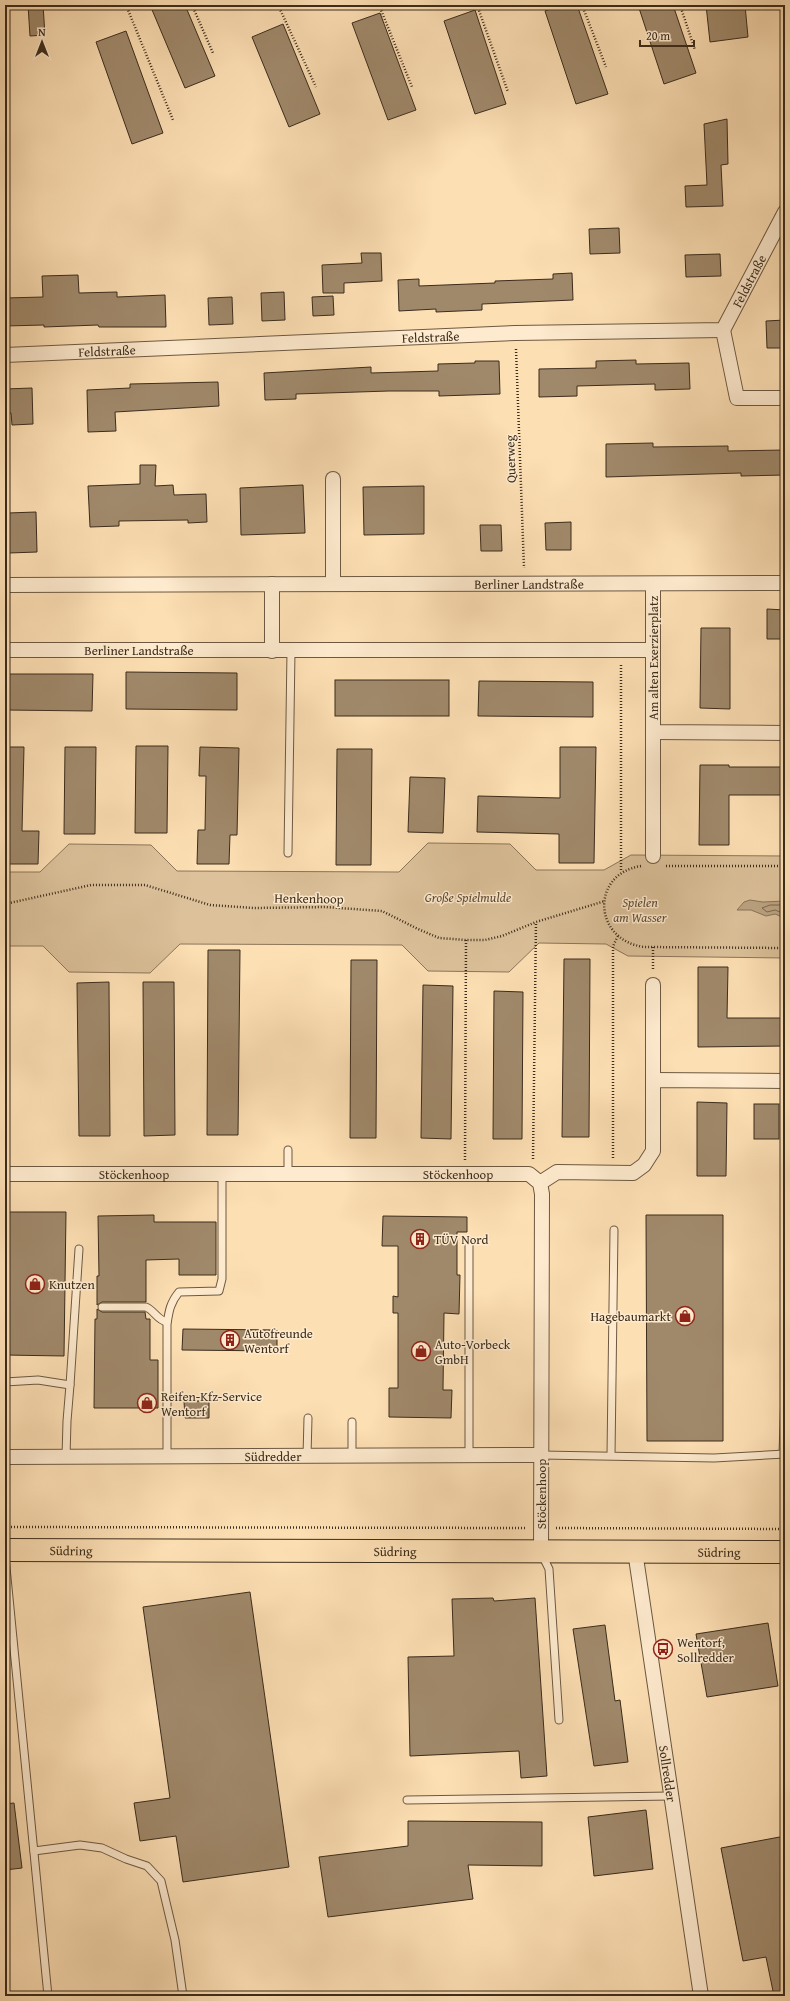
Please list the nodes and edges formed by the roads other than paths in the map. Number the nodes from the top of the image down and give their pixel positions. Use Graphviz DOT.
graph roads {
  1 [pos="785,212"];
  2 [pos="723,330"];
  3 [pos="5,355"];
  4 [pos="785,398"];
  5 [pos="333,479"];
  6 [pos="785,583"];
  7 [pos="272,584"];
  8 [pos="333,584"];
  9 [pos="653,584"];
  10 [pos="5,585"];
  11 [pos="5,650"];
  12 [pos="653,650"];
  13 [pos="272,652"];
  14 [pos="290,652"];
  15 [pos="653,732"];
  16 [pos="785,733"];
  17 [pos="288,853"];
  18 [pos="653,862"];
  19 [pos="653,985"];
  20 [pos="653,1080"];
  21 [pos="785,1081"];
  22 [pos="288,1150"];
  23 [pos="222,1173"];
  24 [pos="5,1174"];
  25 [pos="288,1174"];
  26 [pos="540,1183"];
  27 [pos="614,1230"];
  28 [pos="469,1242"];
  29 [pos="79,1249"];
  30 [pos="102,1307"];
  31 [pos="785,1320"];
  32 [pos="167,1322"];
  33 [pos="785,1345"];
  34 [pos="5,1382"];
  35 [pos="70,1384"];
  36 [pos="785,1391"];
  37 [pos="308,1418"];
  38 [pos="352,1422"];
  39 [pos="784,1454"];
  40 [pos="469,1455"];
  41 [pos="540,1455"];
  42 [pos="167,1456"];
  43 [pos="307,1456"];
  44 [pos="352,1456"];
  45 [pos="611,1456"];
  46 [pos="5,1457"];
  47 [pos="66,1457"];
  48 [pos="5,1550"];
  49 [pos="541,1551"];
  50 [pos="635,1552"];
  51 [pos="785,1552"];
  52 [pos="5,1557"];
  53 [pos="559,1720"];
  54 [pos="671,1796"];
  55 [pos="407,1800"];
  56 [pos="34,1851"];
  57 [pos="48,1996"];
  58 [pos="183,1996"];
  59 [pos="701,1996"];
  1 -- 2 [label="street, Feldstraße"];
  2 -- 3 [label="street, Feldstraße"];
  2 -- 4 [label="street"];
  5 -- 8 [label="street"];
  6 -- 9 [label="street, Berliner Landstraße"];
  7 -- 8 [label="street, Berliner Landstraße"];
  7 -- 10 [label="street, Berliner Landstraße"];
  7 -- 13 [label="street"];
  8 -- 9 [label="street, Berliner Landstraße"];
  9 -- 12 [label="street, Am alten Exerzierplatz"];
  11 -- 13 [label="street, Berliner Landstraße"];
  12 -- 14 [label="street, Berliner Landstraße"];
  12 -- 15 [label="street, Am alten Exerzierplatz"];
  13 -- 14 [label="street, Berliner Landstraße"];
  14 -- 17 [label="lane"];
  15 -- 16 [label="street, Am alten Exerzierplatz"];
  15 -- 18 [label="street, Am alten Exerzierplatz"];
  19 -- 20 [label="street"];
  20 -- 21 [label="street"];
  20 -- 26 [label="street"];
  22 -- 25 [label="lane"];
  23 -- 24 [label="street, Stöckenhoop"];
  23 -- 25 [label="street, Stöckenhoop"];
  23 -- 32 [label="lane"];
  25 -- 26 [label="street, Stöckenhoop"];
  26 -- 41 [label="street, Stöckenhoop"];
  27 -- 45 [label="lane"];
  28 -- 40 [label="lane"];
  29 -- 35 [label="lane"];
  30 -- 32 [label="lane"];
  31 -- 33 [label="lane"];
  32 -- 42 [label="lane"];
  34 -- 35 [label="lane"];
  35 -- 47 [label="lane"];
  36 -- 39 [label="lane"];
  37 -- 43 [label="lane"];
  38 -- 44 [label="lane"];
  39 -- 45 [label="lane"];
  40 -- 41 [label="street, Südredder"];
  40 -- 44 [label="street, Südredder"];
  41 -- 45 [label="lane"];
  41 -- 49 [label="street, Stöckenhoop"];
  42 -- 43 [label="street, Südredder"];
  42 -- 47 [label="street, Südredder"];
  43 -- 44 [label="street, Südredder"];
  46 -- 47 [label="street, Südredder"];
  48 -- 49 [label="main road, Südring"];
  49 -- 50 [label="main road, Südring"];
  49 -- 53 [label="lane"];
  50 -- 51 [label="main road, Südring"];
  50 -- 54 [label="street, Sollredder"];
  52 -- 56 [label="lane"];
  54 -- 55 [label="lane"];
  54 -- 59 [label="street, Sollredder"];
  56 -- 57 [label="lane"];
  56 -- 58 [label="lane"];
}
